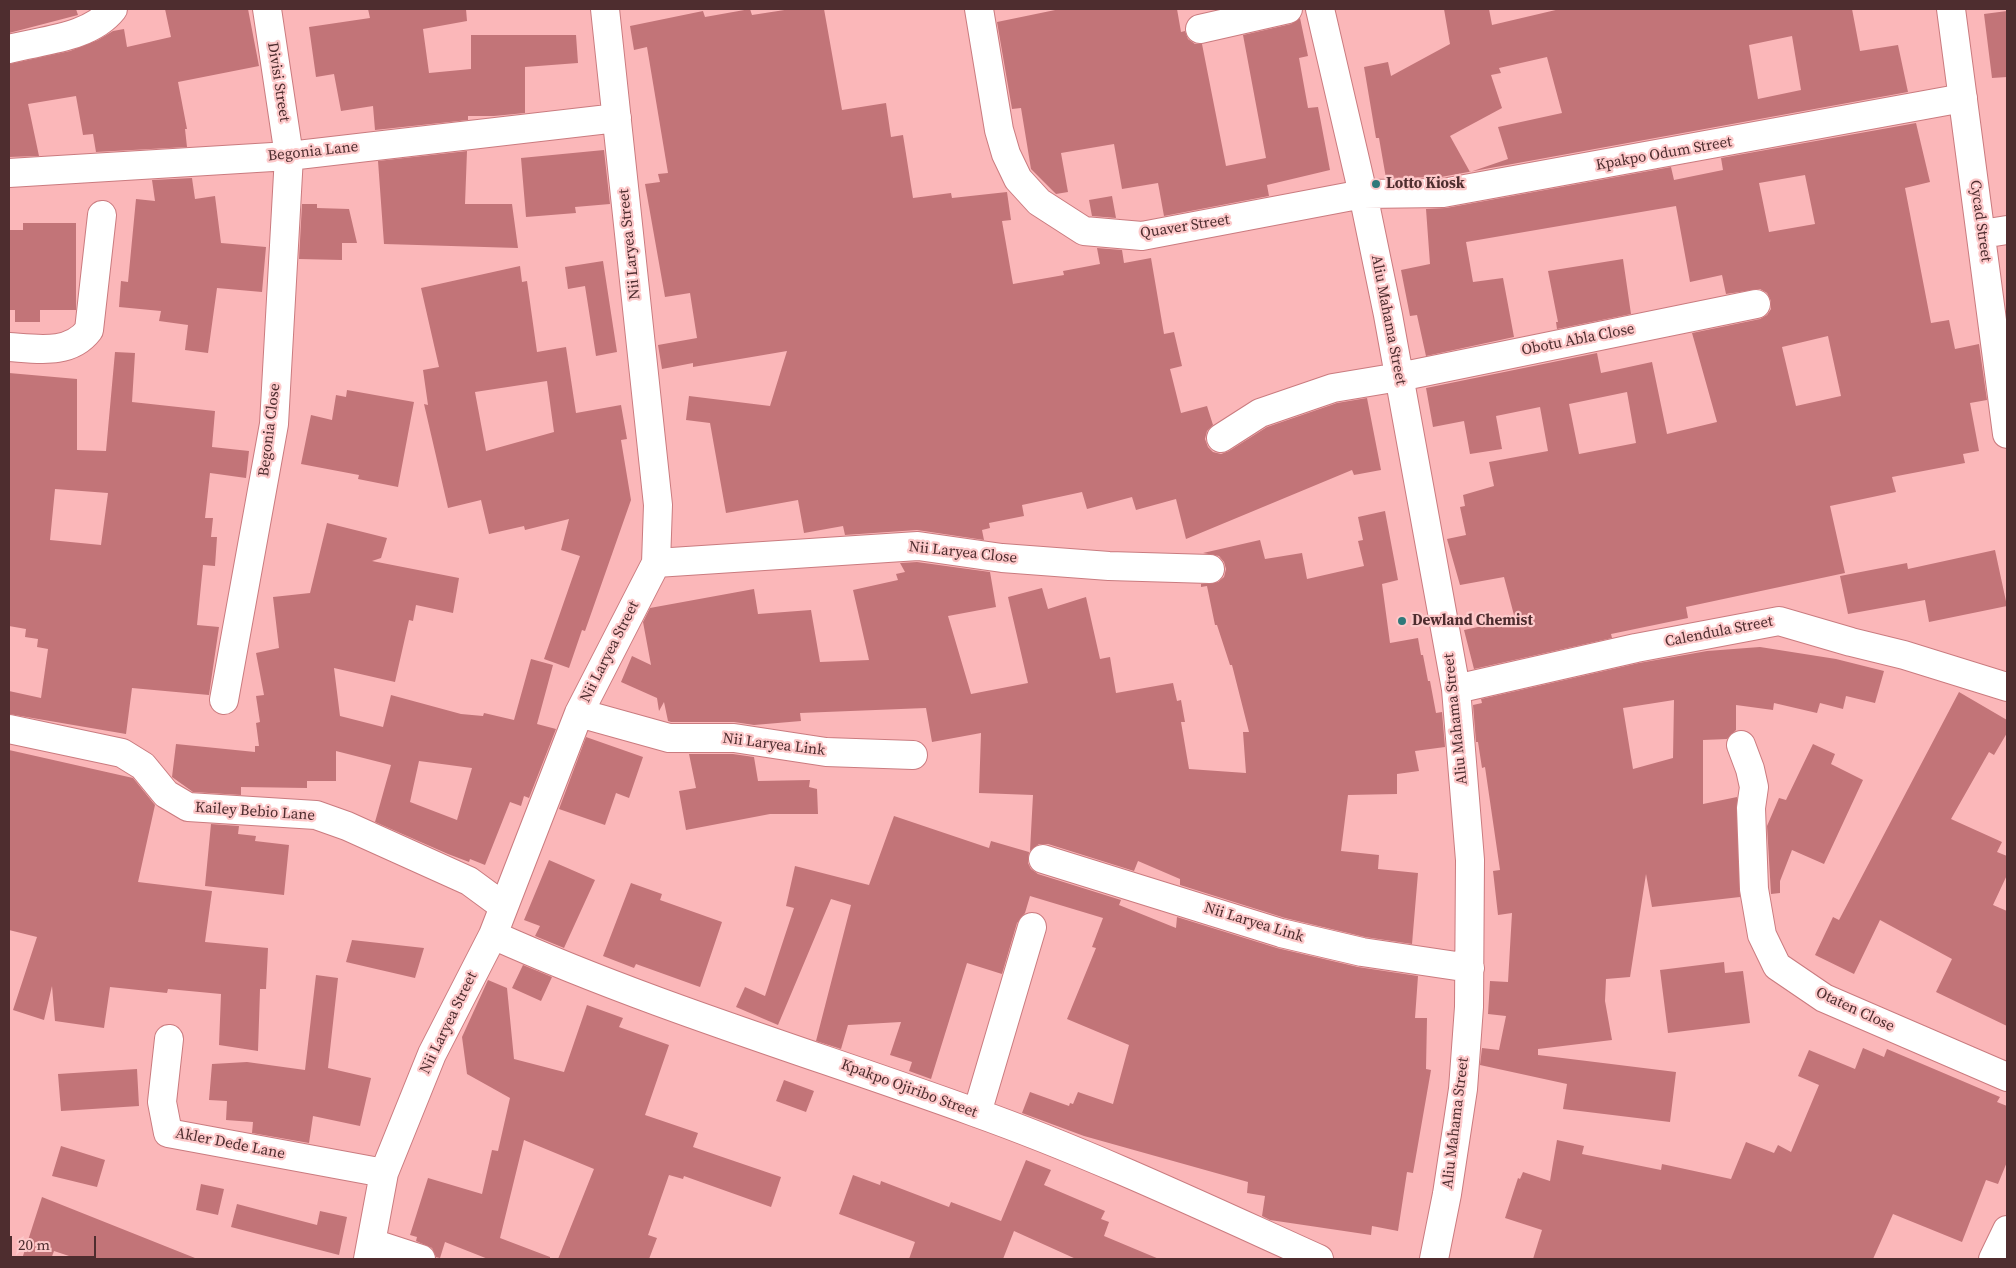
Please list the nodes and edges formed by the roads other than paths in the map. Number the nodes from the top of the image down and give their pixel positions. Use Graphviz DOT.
graph roads {
  1 [pos="113,9"];
  2 [pos="267,9"];
  3 [pos="605,9"];
  4 [pos="979,9"];
  5 [pos="1288,9"];
  6 [pos="1320,9"];
  7 [pos="1951,9"];
  8 [pos="1200,29"];
  9 [pos="9,49"];
  10 [pos="1963,98"];
  11 [pos="617,118"];
  12 [pos="289,156"];
  13 [pos="9,173"];
  14 [pos="1364,194"];
  15 [pos="102,214"];
  16 [pos="1994,232"];
  17 [pos="1756,304"];
  18 [pos="9,347"];
  19 [pos="1399,376"];
  20 [pos="2007,434"];
  21 [pos="1221,438"];
  22 [pos="656,563"];
  23 [pos="1210,569"];
  24 [pos="2007,687"];
  25 [pos="1456,689"];
  26 [pos="224,700"];
  27 [pos="579,713"];
  28 [pos="9,729"];
  29 [pos="1741,745"];
  30 [pos="913,755"];
  31 [pos="1043,858"];
  32 [pos="503,906"];
  33 [pos="1032,927"];
  34 [pos="493,935"];
  35 [pos="1470,968"];
  36 [pos="169,1039"];
  37 [pos="2007,1077"];
  38 [pos="977,1113"];
  39 [pos="384,1173"];
  40 [pos="2007,1230"];
  41 [pos="370,1251"];
  42 [pos="421,1259"];
  43 [pos="1319,1259"];
  44 [pos="1434,1259"];
  45 [pos="1993,1259"];
  1 -- 9 [label="street"];
  2 -- 12 [label="street, Divisi Street"];
  3 -- 11 [label="street, Nii Laryea Street"];
  4 -- 14 [label="street, Quaver Street"];
  5 -- 8 [label="street"];
  6 -- 14 [label="street, Aliu Mahama Street"];
  7 -- 10 [label="street, Cycad Street"];
  10 -- 14 [label="street, Kpakpo Odum Street"];
  10 -- 16 [label="street, Cycad Street"];
  11 -- 12 [label="street, Begonia Lane"];
  11 -- 22 [label="street, Nii Laryea Street"];
  12 -- 13 [label="street, Begonia Lane"];
  12 -- 26 [label="street, Begonia Close"];
  14 -- 19 [label="street, Aliu Mahama Street"];
  15 -- 18 [label="street"];
  16 -- 20 [label="street, Cycad Street"];
  17 -- 19 [label="street, Obotu Abla Close"];
  19 -- 21 [label="street, Obotu Abla Close"];
  19 -- 25 [label="street, Aliu Mahama Street"];
  22 -- 23 [label="street, Nii Laryea Close"];
  22 -- 27 [label="street, Nii Laryea Street"];
  24 -- 25 [label="street, Calendula Street"];
  25 -- 35 [label="street, Aliu Mahama Street"];
  27 -- 30 [label="street, Nii Laryea Link"];
  27 -- 32 [label="street, Nii Laryea Street"];
  28 -- 32 [label="street, Kailey Bebio Lane"];
  29 -- 37 [label="street, Otaten Close"];
  31 -- 35 [label="street, Nii Laryea Link"];
  32 -- 34 [label="street, Nii Laryea Street"];
  33 -- 38 [label="street"];
  34 -- 38 [label="street, Kpakpo Ojiribo Street"];
  34 -- 39 [label="street, Nii Laryea Street"];
  35 -- 44 [label="street, Aliu Mahama Street"];
  36 -- 39 [label="street, Akler Dede Lane"];
  38 -- 43 [label="street, Kpakpo Ojiribo Street"];
  39 -- 41 [label="street, Nii Laryea Street"];
  40 -- 45 [label="street"];
  41 -- 42 [label="street"];
}
